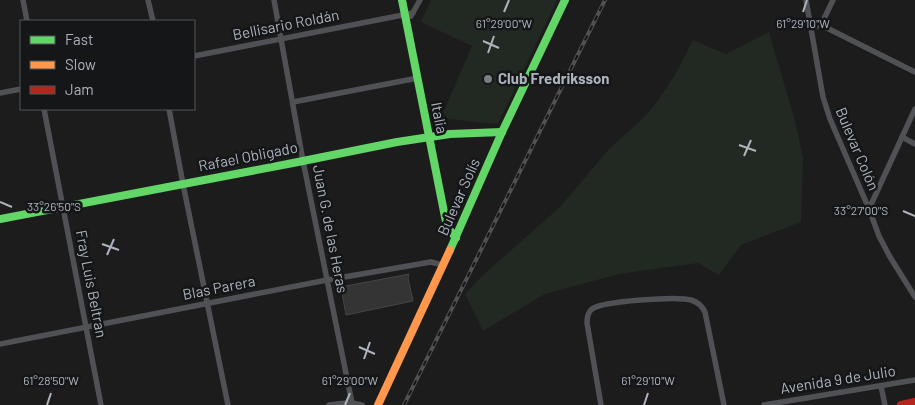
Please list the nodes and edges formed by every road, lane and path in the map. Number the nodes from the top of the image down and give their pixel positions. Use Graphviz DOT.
graph roads {
  1 [pos="23,0"];
  2 [pos="148,0"];
  3 [pos="274,0"];
  4 [pos="402,0"];
  5 [pos="420,0"];
  6 [pos="565,0"];
  7 [pos="806,0"];
  8 [pos="833,0"];
  9 [pos="408,17"];
  10 [pos="27,20"];
  11 [pos="153,20"];
  12 [pos="821,26"];
  13 [pos="811,27"];
  14 [pos="281,39"];
  15 [pos="195,56"];
  16 [pos="915,72"];
  17 [pos="418,78"];
  18 [pos="20,89"];
  19 [pos="0,93"];
  20 [pos="293,102"];
  21 [pos="915,109"];
  22 [pos="44,110"];
  23 [pos="169,110"];
  24 [pos="502,132"];
  25 [pos="429,136"];
  26 [pos="902,137"];
  27 [pos="915,144"];
  28 [pos="303,161"];
  29 [pos="183,184"];
  30 [pos="64,206"];
  31 [pos="869,209"];
  32 [pos="0,218"];
  33 [pos="456,238"];
  34 [pos="443,266"];
  35 [pos="327,280"];
  36 [pos="914,293"];
  37 [pos="208,303"];
  38 [pos="87,327"];
  39 [pos="0,344"];
  40 [pos="915,380"];
  41 [pos="881,386"];
  42 [pos="352,402"];
  43 [pos="915,402"];
  44 [pos="101,405"];
  45 [pos="228,405"];
  46 [pos="329,405"];
  47 [pos="362,405"];
  48 [pos="378,405"];
  49 [pos="602,405"];
  50 [pos="724,405"];
  51 [pos="764,405"];
  52 [pos="885,405"];
  53 [pos="901,405"];
  1 -- 10 [label="street"];
  2 -- 11 [label="street"];
  3 -- 14 [label="street, Juan G. de las Heras"];
  4 -- 9 [label="main road, Italia"];
  5 -- 9 [label="street"];
  6 -- 24 [label="main road, Bulevar Solís"];
  7 -- 13 [label="street, Bulevar Colón"];
  8 -- 12 [label="street"];
  9 -- 14 [label="street, Bellisario Roldán"];
  9 -- 17 [label="main road, Italia"];
  12 -- 13 [label="street"];
  12 -- 16 [label="street"];
  13 -- 31 [label="street, Bulevar Colón"];
  14 -- 15 [label="street, Bellisario Roldán"];
  14 -- 20 [label="street, Juan G. de las Heras"];
  17 -- 20 [label="street"];
  17 -- 25 [label="main road, Italia"];
  18 -- 19 [label="street"];
  20 -- 28 [label="street, Juan G. de las Heras"];
  21 -- 26 [label="street"];
  22 -- 30 [label="street, Fray Luis Beltran"];
  23 -- 29 [label="street"];
  24 -- 25 [label="main road, Rafael Obligado"];
  24 -- 33 [label="main road, Bulevar Solís"];
  25 -- 28 [label="main road, Rafael Obligado"];
  25 -- 33 [label="main road, Italia"];
  26 -- 27 [label="street"];
  26 -- 31 [label="street"];
  28 -- 29 [label="main road, Rafael Obligado"];
  28 -- 35 [label="street, Juan G. de las Heras"];
  29 -- 30 [label="main road, Rafael Obligado"];
  29 -- 37 [label="street"];
  30 -- 32 [label="main road, Rafael Obligado"];
  30 -- 38 [label="street, Fray Luis Beltran"];
  31 -- 36 [label="street, Bulevar Colón"];
  33 -- 34 [label="main road, Bulevar Solís"];
  34 -- 35 [label="street, Blas Parera"];
  34 -- 48 [label="main road, Bulevar Solís"];
  35 -- 37 [label="street, Blas Parera"];
  35 -- 42 [label="street, Juan G. de las Heras"];
  37 -- 38 [label="street, Blas Parera"];
  37 -- 45 [label="street"];
  38 -- 39 [label="street, Blas Parera"];
  38 -- 44 [label="street, Fray Luis Beltran"];
  40 -- 41 [label="street, Avenida 9 de Julio"];
  41 -- 51 [label="street, Avenida 9 de Julio"];
  41 -- 52 [label="street"];
  42 -- 46 [label="street"];
  42 -- 47 [label="street"];
  43 -- 53 [label="main road"];
  49 -- 50 [label="street"];
}
